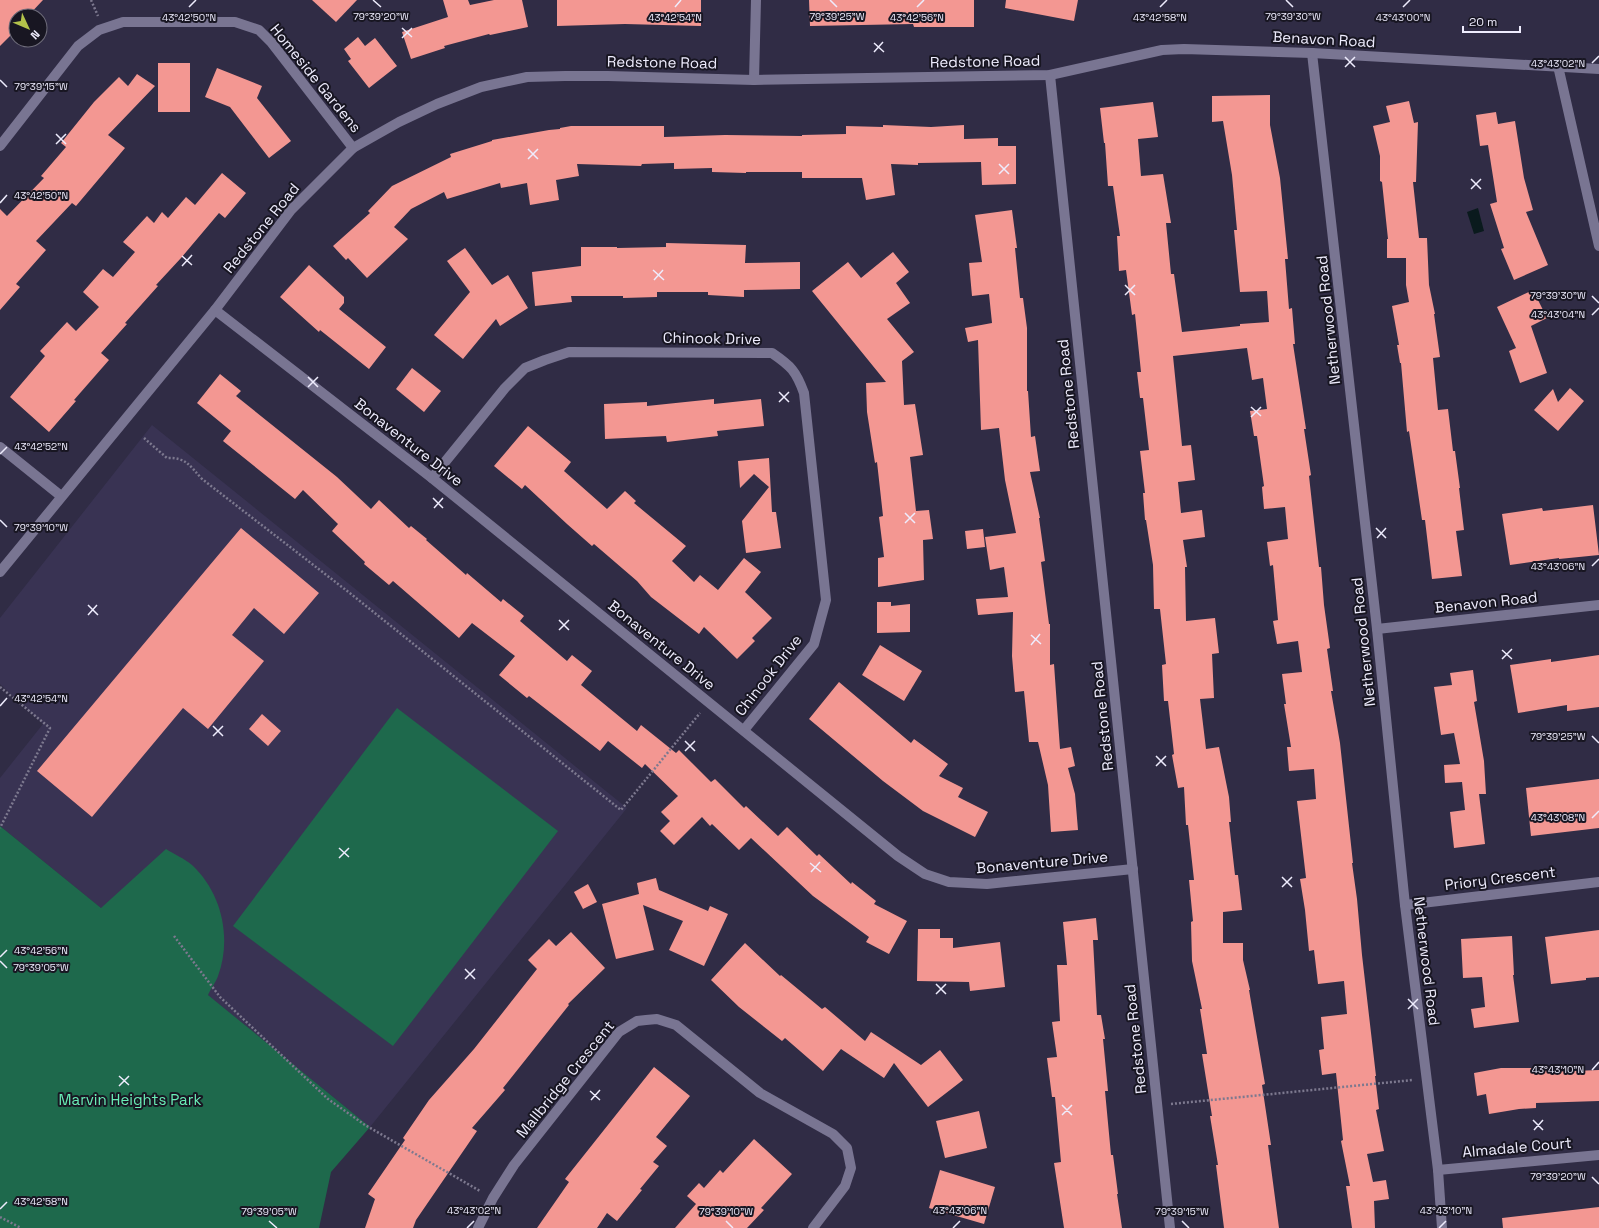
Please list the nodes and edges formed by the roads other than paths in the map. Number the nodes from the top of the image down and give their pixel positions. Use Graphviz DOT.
graph roads {
  1 [pos="756,0"];
  2 [pos="1312,52"];
  3 [pos="1558,66"];
  4 [pos="1599,69"];
  5 [pos="1050,75"];
  6 [pos="754,80"];
  7 [pos="0,146"];
  8 [pos="353,148"];
  9 [pos="1599,246"];
  10 [pos="215,310"];
  11 [pos="0,448"];
  12 [pos="432,478"];
  13 [pos="61,496"];
  14 [pos="0,572"];
  15 [pos="1599,605"];
  16 [pos="1377,629"];
  17 [pos="744,730"];
  18 [pos="1133,870"];
  19 [pos="1599,882"];
  20 [pos="1405,905"];
  21 [pos="1599,1155"];
  22 [pos="1438,1170"];
  23 [pos="478,1228"];
  24 [pos="813,1228"];
  25 [pos="1170,1228"];
  26 [pos="1442,1228"];
  1 -- 6 [label="street"];
  2 -- 3 [label="street, Benavon Road"];
  2 -- 5 [label="street, Benavon Road"];
  2 -- 16 [label="street, Netherwood Road"];
  3 -- 4 [label="street, Benavon Road"];
  3 -- 9 [label="street"];
  5 -- 6 [label="street, Redstone Road"];
  5 -- 18 [label="street, Redstone Road"];
  6 -- 8 [label="street, Redstone Road"];
  7 -- 8 [label="street, Homeside Gardens"];
  8 -- 10 [label="street, Redstone Road"];
  10 -- 12 [label="street, Bonaventure Drive"];
  10 -- 13 [label="street, Redstone Road"];
  11 -- 13 [label="street"];
  12 -- 17 [label="street, Bonaventure Drive"];
  12 -- 17 [label="street, Chinook Drive"];
  13 -- 14 [label="street, Redstone Road"];
  15 -- 16 [label="street, Benavon Road"];
  16 -- 20 [label="street, Netherwood Road"];
  17 -- 18 [label="street, Bonaventure Drive"];
  18 -- 25 [label="street, Redstone Road"];
  19 -- 20 [label="street, Priory Crescent"];
  20 -- 22 [label="street, Netherwood Road"];
  21 -- 22 [label="street, Almadale Court"];
  22 -- 26 [label="street, Netherwood Road"];
  23 -- 24 [label="street, Mallbridge Crescent"];
}
